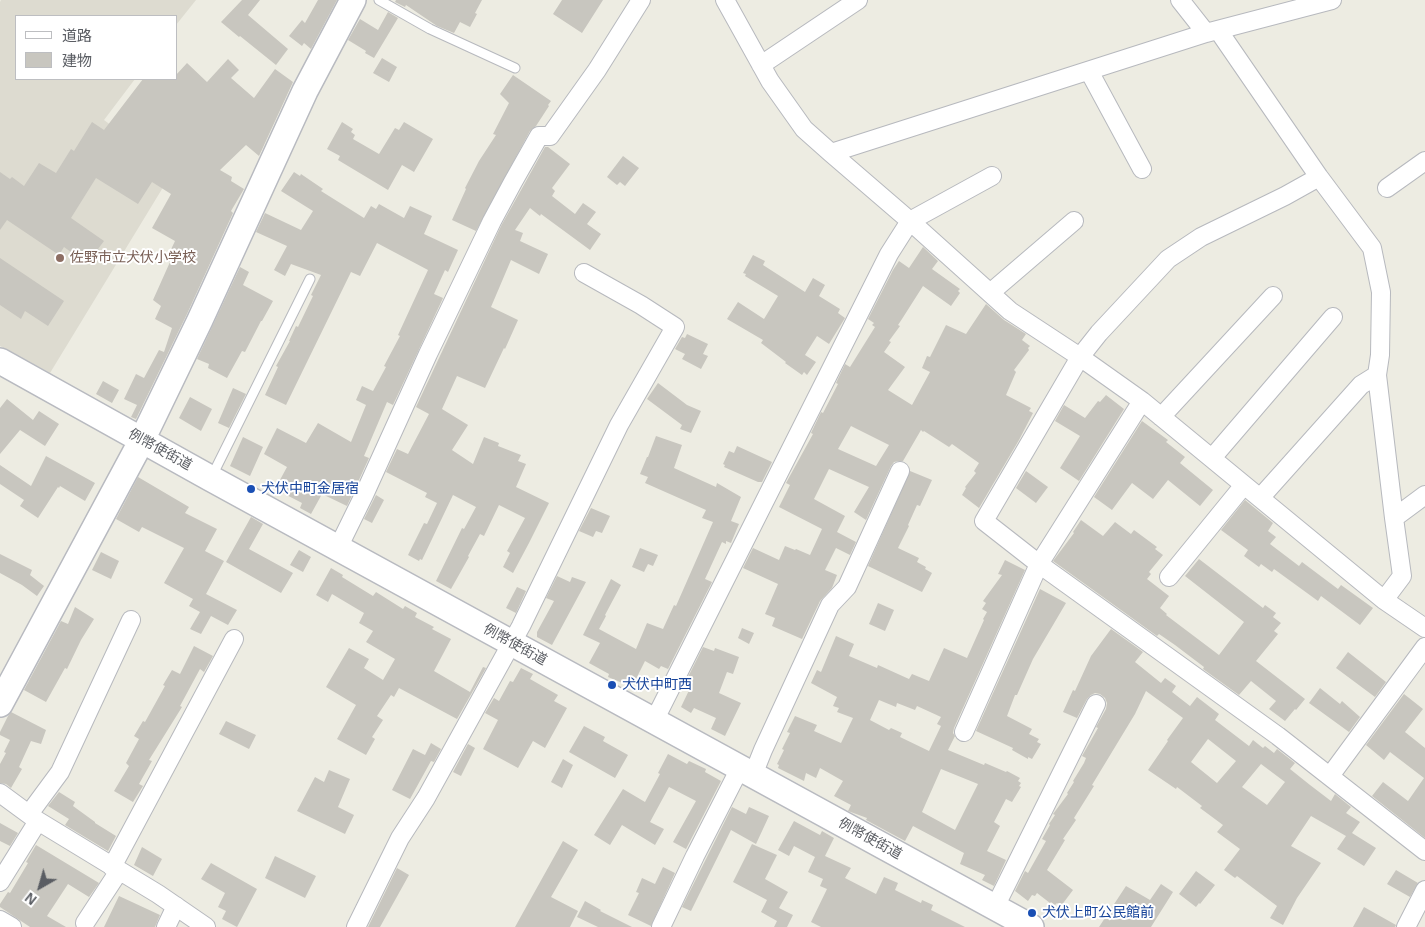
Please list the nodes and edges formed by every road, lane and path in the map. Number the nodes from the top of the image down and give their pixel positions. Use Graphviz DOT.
graph roads {
  1 [pos="353,0"];
  2 [pos="379,0"];
  3 [pos="641,0"];
  4 [pos="725,0"];
  5 [pos="858,0"];
  6 [pos="1180,0"];
  7 [pos="1328,0"];
  8 [pos="1212,32"];
  9 [pos="762,65"];
  10 [pos="516,68"];
  11 [pos="1089,71"];
  12 [pos="830,153"];
  13 [pos="1425,161"];
  14 [pos="1142,169"];
  15 [pos="992,176"];
  16 [pos="1319,177"];
  17 [pos="1387,188"];
  18 [pos="910,221"];
  19 [pos="1074,221"];
  20 [pos="584,273"];
  21 [pos="310,279"];
  22 [pos="990,293"];
  23 [pos="1273,296"];
  24 [pos="1333,317"];
  25 [pos="1080,357"];
  26 [pos="0,361"];
  27 [pos="1377,375"];
  28 [pos="1142,401"];
  29 [pos="1161,417"];
  30 [pos="142,440"];
  31 [pos="1212,458"];
  32 [pos="900,471"];
  33 [pos="210,478"];
  34 [pos="1244,485"];
  35 [pos="1425,495"];
  36 [pos="1260,498"];
  37 [pos="1394,518"];
  38 [pos="338,548"];
  39 [pos="1039,564"];
  40 [pos="1169,577"];
  41 [pos="1384,600"];
  42 [pos="131,620"];
  43 [pos="1425,628"];
  44 [pos="234,639"];
  45 [pos="511,643"];
  46 [pos="1425,647"];
  47 [pos="0,704"];
  48 [pos="1096,704"];
  49 [pos="654,721"];
  50 [pos="964,732"];
  51 [pos="747,772"];
  52 [pos="1330,776"];
  53 [pos="0,794"];
  54 [pos="33,817"];
  55 [pos="1425,852"];
  56 [pos="115,869"];
  57 [pos="0,882"];
  58 [pos="1425,890"];
  59 [pos="176,906"];
  60 [pos="995,907"];
  61 [pos="0,920"];
  62 [pos="85,923"];
  63 [pos="12,927"];
  64 [pos="166,927"];
  65 [pos="206,927"];
  66 [pos="356,927"];
  67 [pos="661,927"];
  68 [pos="1031,927"];
  69 [pos="1406,927"];
  1 -- 30 [label="main road"];
  2 -- 10 [label="lane"];
  3 -- 38 [label="street"];
  4 -- 9 [label="street"];
  5 -- 9 [label="street"];
  6 -- 8 [label="street"];
  7 -- 8 [label="street"];
  8 -- 11 [label="street"];
  8 -- 16 [label="street"];
  9 -- 12 [label="street"];
  11 -- 12 [label="street"];
  11 -- 14 [label="street"];
  12 -- 18 [label="street"];
  13 -- 17 [label="street"];
  15 -- 18 [label="street"];
  16 -- 25 [label="street"];
  16 -- 27 [label="street"];
  18 -- 22 [label="street"];
  18 -- 49 [label="street"];
  19 -- 22 [label="street"];
  20 -- 45 [label="street"];
  21 -- 33 [label="lane"];
  22 -- 25 [label="street"];
  23 -- 29 [label="street"];
  24 -- 31 [label="street"];
  25 -- 28 [label="street"];
  25 -- 39 [label="street"];
  26 -- 30 [label="main road, 例幣使街道"];
  27 -- 36 [label="street"];
  27 -- 37 [label="street"];
  28 -- 29 [label="street"];
  28 -- 39 [label="street"];
  29 -- 31 [label="street"];
  30 -- 33 [label="main road, 例幣使街道"];
  30 -- 47 [label="main road"];
  31 -- 34 [label="street"];
  32 -- 51 [label="street"];
  33 -- 38 [label="main road, 例幣使街道"];
  34 -- 36 [label="street"];
  34 -- 40 [label="street"];
  35 -- 37 [label="street"];
  36 -- 41 [label="street"];
  37 -- 41 [label="street"];
  38 -- 45 [label="main road, 例幣使街道"];
  39 -- 50 [label="street"];
  39 -- 52 [label="street"];
  41 -- 43 [label="street"];
  42 -- 54 [label="street"];
  44 -- 56 [label="street"];
  45 -- 49 [label="main road, 例幣使街道"];
  45 -- 66 [label="street"];
  46 -- 52 [label="street"];
  48 -- 60 [label="street"];
  49 -- 51 [label="main road, 例幣使街道"];
  51 -- 60 [label="main road, 例幣使街道"];
  51 -- 67 [label="street"];
  52 -- 55 [label="street"];
  53 -- 54 [label="street"];
  54 -- 56 [label="street"];
  54 -- 57 [label="street"];
  56 -- 59 [label="street"];
  56 -- 62 [label="street"];
  58 -- 69 [label="street"];
  59 -- 64 [label="street"];
  59 -- 65 [label="street"];
  60 -- 68 [label="main road, 例幣使街道"];
  61 -- 63 [label="street"];
}
